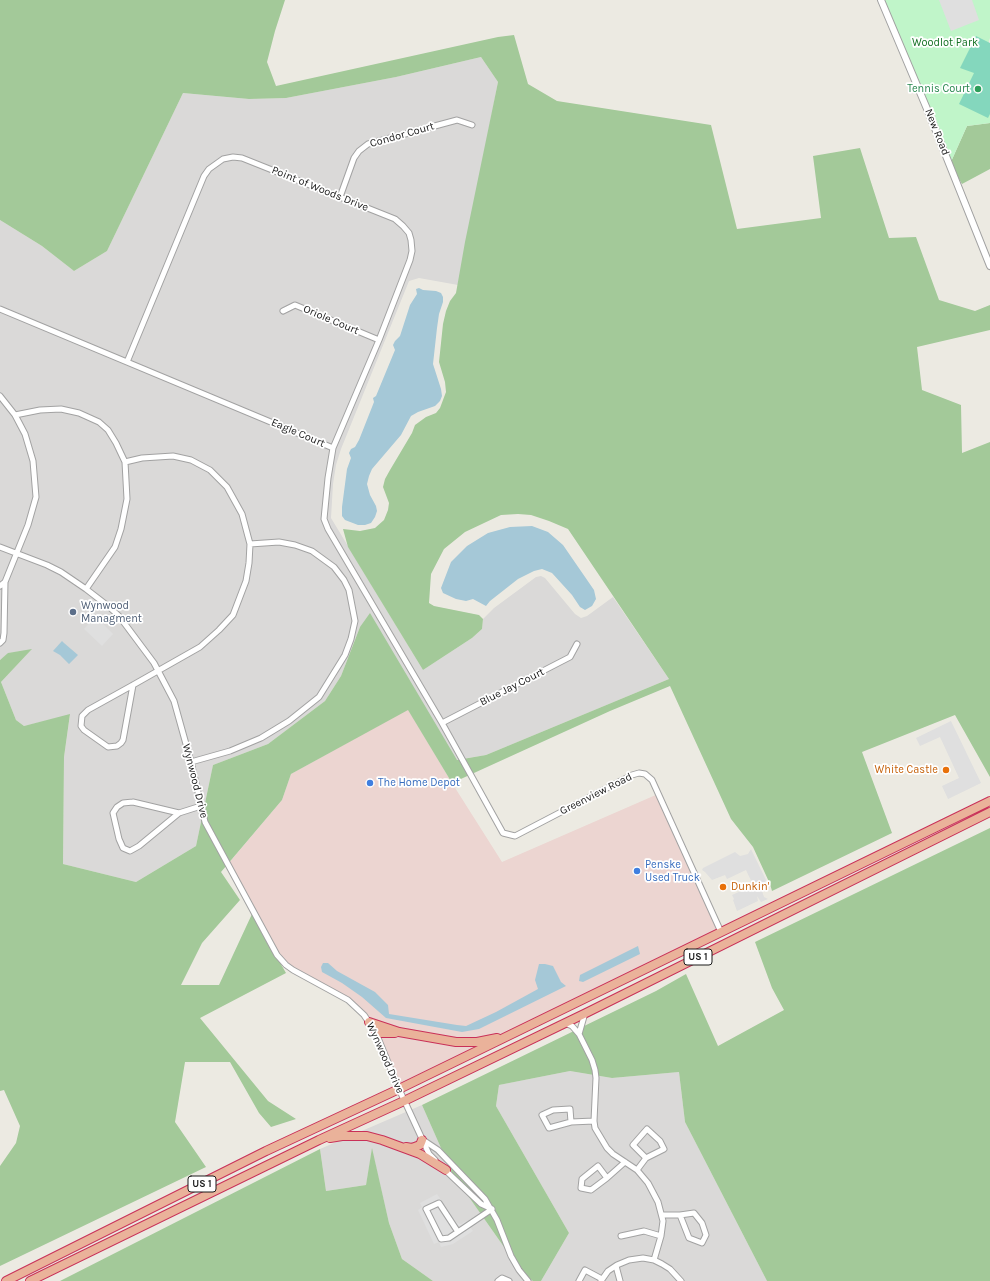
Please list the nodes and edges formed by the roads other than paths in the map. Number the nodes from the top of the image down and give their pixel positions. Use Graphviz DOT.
graph roads {
  1 [pos="881,0"];
  2 [pos="472,125"];
  3 [pos="340,197"];
  4 [pos="990,266"];
  5 [pos="0,309"];
  6 [pos="283,311"];
  7 [pos="379,340"];
  8 [pos="127,362"];
  9 [pos="0,396"];
  10 [pos="15,415"];
  11 [pos="334,448"];
  12 [pos="124,462"];
  13 [pos="250,544"];
  14 [pos="0,547"];
  15 [pos="18,554"];
  16 [pos="6,582"];
  17 [pos="0,586"];
  18 [pos="86,589"];
  19 [pos="0,643"];
  20 [pos="577,644"];
  21 [pos="158,671"];
  22 [pos="133,685"];
  23 [pos="442,723"];
  24 [pos="191,762"];
  25 [pos="990,800"];
  26 [pos="200,806"];
  27 [pos="990,812"];
  28 [pos="179,813"];
  29 [pos="721,932"];
  30 [pos="586,1013"];
  31 [pos="369,1022"];
  32 [pos="566,1023"];
  33 [pos="399,1032"];
  34 [pos="376,1034"];
  35 [pos="578,1034"];
  36 [pos="506,1037"];
  37 [pos="399,1089"];
  38 [pos="404,1101"];
  39 [pos="594,1121"];
  40 [pos="571,1122"];
  41 [pos="319,1140"];
  42 [pos="422,1140"];
  43 [pos="400,1146"];
  44 [pos="646,1158"];
  45 [pos="625,1162"];
  46 [pos="446,1170"];
  47 [pos="637,1170"];
  48 [pos="607,1178"];
  49 [pos="492,1209"];
  50 [pos="662,1215"];
  51 [pos="680,1215"];
  52 [pos="458,1232"];
  53 [pos="621,1236"];
  54 [pos="661,1236"];
  55 [pos="654,1260"];
  56 [pos="616,1266"];
  57 [pos="602,1280"];
  58 [pos="6,1281"];
  59 [pos="30,1281"];
  60 [pos="498,1281"];
  61 [pos="509,1281"];
  62 [pos="527,1281"];
  63 [pos="579,1281"];
  64 [pos="620,1281"];
  65 [pos="681,1281"];
  1 -- 4 [label="street, New Road"];
  2 -- 3 [label="street, Condor Court"];
  3 -- 7 [label="street, Point of Woods Drive"];
  3 -- 8 [label="street, Point of Woods Drive"];
  5 -- 8 [label="street, Eagle Court"];
  6 -- 7 [label="street, Oriole Court"];
  7 -- 11 [label="street, Point of Woods Drive"];
  8 -- 11 [label="street, Eagle Court"];
  9 -- 10 [label="street"];
  10 -- 12 [label="street"];
  10 -- 15 [label="street"];
  11 -- 23 [label="street, Eagle Court"];
  12 -- 13 [label="street"];
  12 -- 18 [label="street"];
  13 -- 21 [label="street"];
  13 -- 24 [label="street"];
  14 -- 15 [label="street, Wynwood Drive"];
  15 -- 16 [label="street"];
  15 -- 18 [label="street, Wynwood Drive"];
  16 -- 17 [label="street"];
  16 -- 19 [label="street"];
  18 -- 21 [label="street, Wynwood Drive"];
  20 -- 23 [label="street, Blue Jay Court"];
  21 -- 22 [label="street"];
  21 -- 24 [label="street, Wynwood Drive"];
  22 -- 22 [label="street"];
  23 -- 29 [label="street, Greenview Road"];
  24 -- 26 [label="street, Wynwood Drive"];
  25 -- 29 [label="highway, US 1"];
  26 -- 28 [label="street"];
  26 -- 31 [label="street, Wynwood Drive"];
  27 -- 30 [label="highway, US 1"];
  28 -- 28 [label="street"];
  29 -- 36 [label="highway, US 1"];
  30 -- 32 [label="highway, US 1"];
  30 -- 35 [label="street"];
  31 -- 33 [label="highway"];
  31 -- 34 [label="street, Wynwood Drive"];
  32 -- 35 [label="street"];
  32 -- 38 [label="highway, US 1"];
  33 -- 34 [label="highway"];
  33 -- 36 [label="highway"];
  34 -- 37 [label="street, Wynwood Drive"];
  35 -- 39 [label="street"];
  36 -- 37 [label="highway, US 1"];
  37 -- 38 [label="street, Wynwood Drive"];
  37 -- 58 [label="highway, US 1"];
  38 -- 41 [label="highway, US 1"];
  38 -- 42 [label="street, Wynwood Drive"];
  39 -- 40 [label="street"];
  39 -- 45 [label="street"];
  40 -- 40 [label="street"];
  41 -- 43 [label="highway"];
  41 -- 59 [label="highway, US 1"];
  42 -- 43 [label="highway"];
  42 -- 46 [label="street, Wynwood Drive"];
  42 -- 49 [label="street"];
  43 -- 46 [label="highway"];
  44 -- 44 [label="street"];
  44 -- 47 [label="street"];
  45 -- 47 [label="street"];
  45 -- 48 [label="street"];
  46 -- 49 [label="street, Wynwood Drive"];
  47 -- 50 [label="street"];
  48 -- 48 [label="street"];
  49 -- 52 [label="street"];
  49 -- 62 [label="street"];
  50 -- 51 [label="street"];
  50 -- 54 [label="street"];
  51 -- 51 [label="street"];
  52 -- 52 [label="street"];
  53 -- 54 [label="street"];
  54 -- 55 [label="street"];
  55 -- 56 [label="street"];
  55 -- 65 [label="street"];
  56 -- 57 [label="street"];
  56 -- 64 [label="street"];
  57 -- 63 [label="street"];
  60 -- 61 [label="street"];
}
